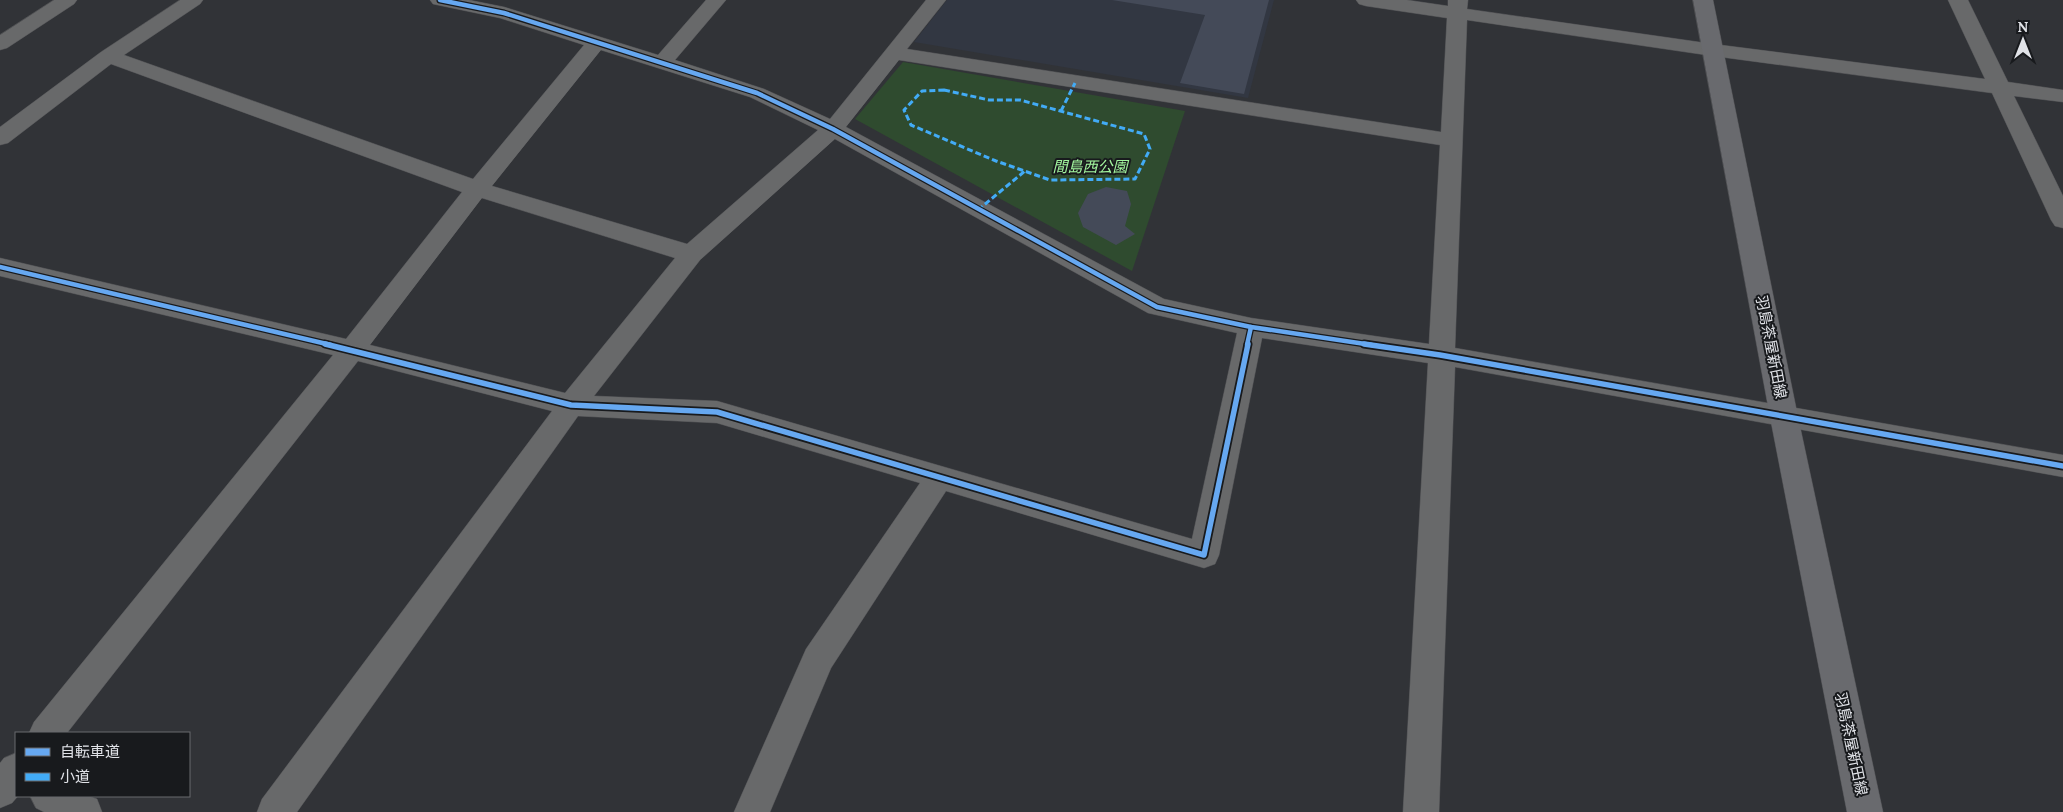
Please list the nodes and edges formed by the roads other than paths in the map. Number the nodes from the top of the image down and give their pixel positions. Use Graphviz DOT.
graph roads {
  1 [pos="67,0"];
  2 [pos="193,0"];
  3 [pos="440,0"];
  4 [pos="716,0"];
  5 [pos="936,0"];
  6 [pos="1366,0"];
  7 [pos="1703,0"];
  8 [pos="1958,0"];
  9 [pos="511,7"];
  10 [pos="1457,7"];
  11 [pos="596,43"];
  12 [pos="0,44"];
  13 [pos="1713,50"];
  14 [pos="892,53"];
  15 [pos="108,56"];
  16 [pos="662,63"];
  17 [pos="2000,87"];
  18 [pos="2063,96"];
  19 [pos="832,130"];
  20 [pos="0,138"];
  21 [pos="1451,140"];
  22 [pos="477,189"];
  23 [pos="2063,220"];
  24 [pos="691,254"];
  25 [pos="0,267"];
  26 [pos="1250,328"];
  27 [pos="352,350"];
  28 [pos="1440,355"];
  29 [pos="571,406"];
  30 [pos="1784,417"];
  31 [pos="2063,466"];
  32 [pos="939,478"];
  33 [pos="47,732"];
  34 [pos="50,797"];
  35 [pos="84,812"];
  36 [pos="275,812"];
  37 [pos="752,812"];
  38 [pos="1421,812"];
  39 [pos="1865,812"];
  1 -- 12 [label="street"];
  2 -- 15 [label="street"];
  3 -- 9 [label="street"];
  4 -- 16 [label="street"];
  5 -- 14 [label="street"];
  6 -- 10 [label="street"];
  7 -- 13 [label="main road, 羽島茶屋新田線"];
  8 -- 17 [label="street"];
  9 -- 11 [label="street"];
  10 -- 13 [label="street"];
  10 -- 21 [label="street"];
  11 -- 16 [label="street"];
  11 -- 22 [label="street"];
  13 -- 17 [label="street"];
  13 -- 30 [label="main road, 羽島茶屋新田線"];
  14 -- 19 [label="street"];
  14 -- 21 [label="street"];
  15 -- 20 [label="street"];
  15 -- 22 [label="street"];
  16 -- 19 [label="street"];
  17 -- 18 [label="street"];
  17 -- 23 [label="street"];
  19 -- 24 [label="street"];
  19 -- 26 [label="street"];
  21 -- 28 [label="street"];
  22 -- 24 [label="street"];
  22 -- 27 [label="street"];
  24 -- 29 [label="street"];
  25 -- 27 [label="street"];
  26 -- 28 [label="street"];
  26 -- 32 [label="street"];
  27 -- 29 [label="street"];
  27 -- 33 [label="street"];
  28 -- 30 [label="street"];
  28 -- 38 [label="street"];
  29 -- 32 [label="street"];
  29 -- 36 [label="street"];
  30 -- 31 [label="street"];
  30 -- 39 [label="main road, 羽島茶屋新田線"];
  32 -- 37 [label="street"];
  34 -- 35 [label="street"];
}
